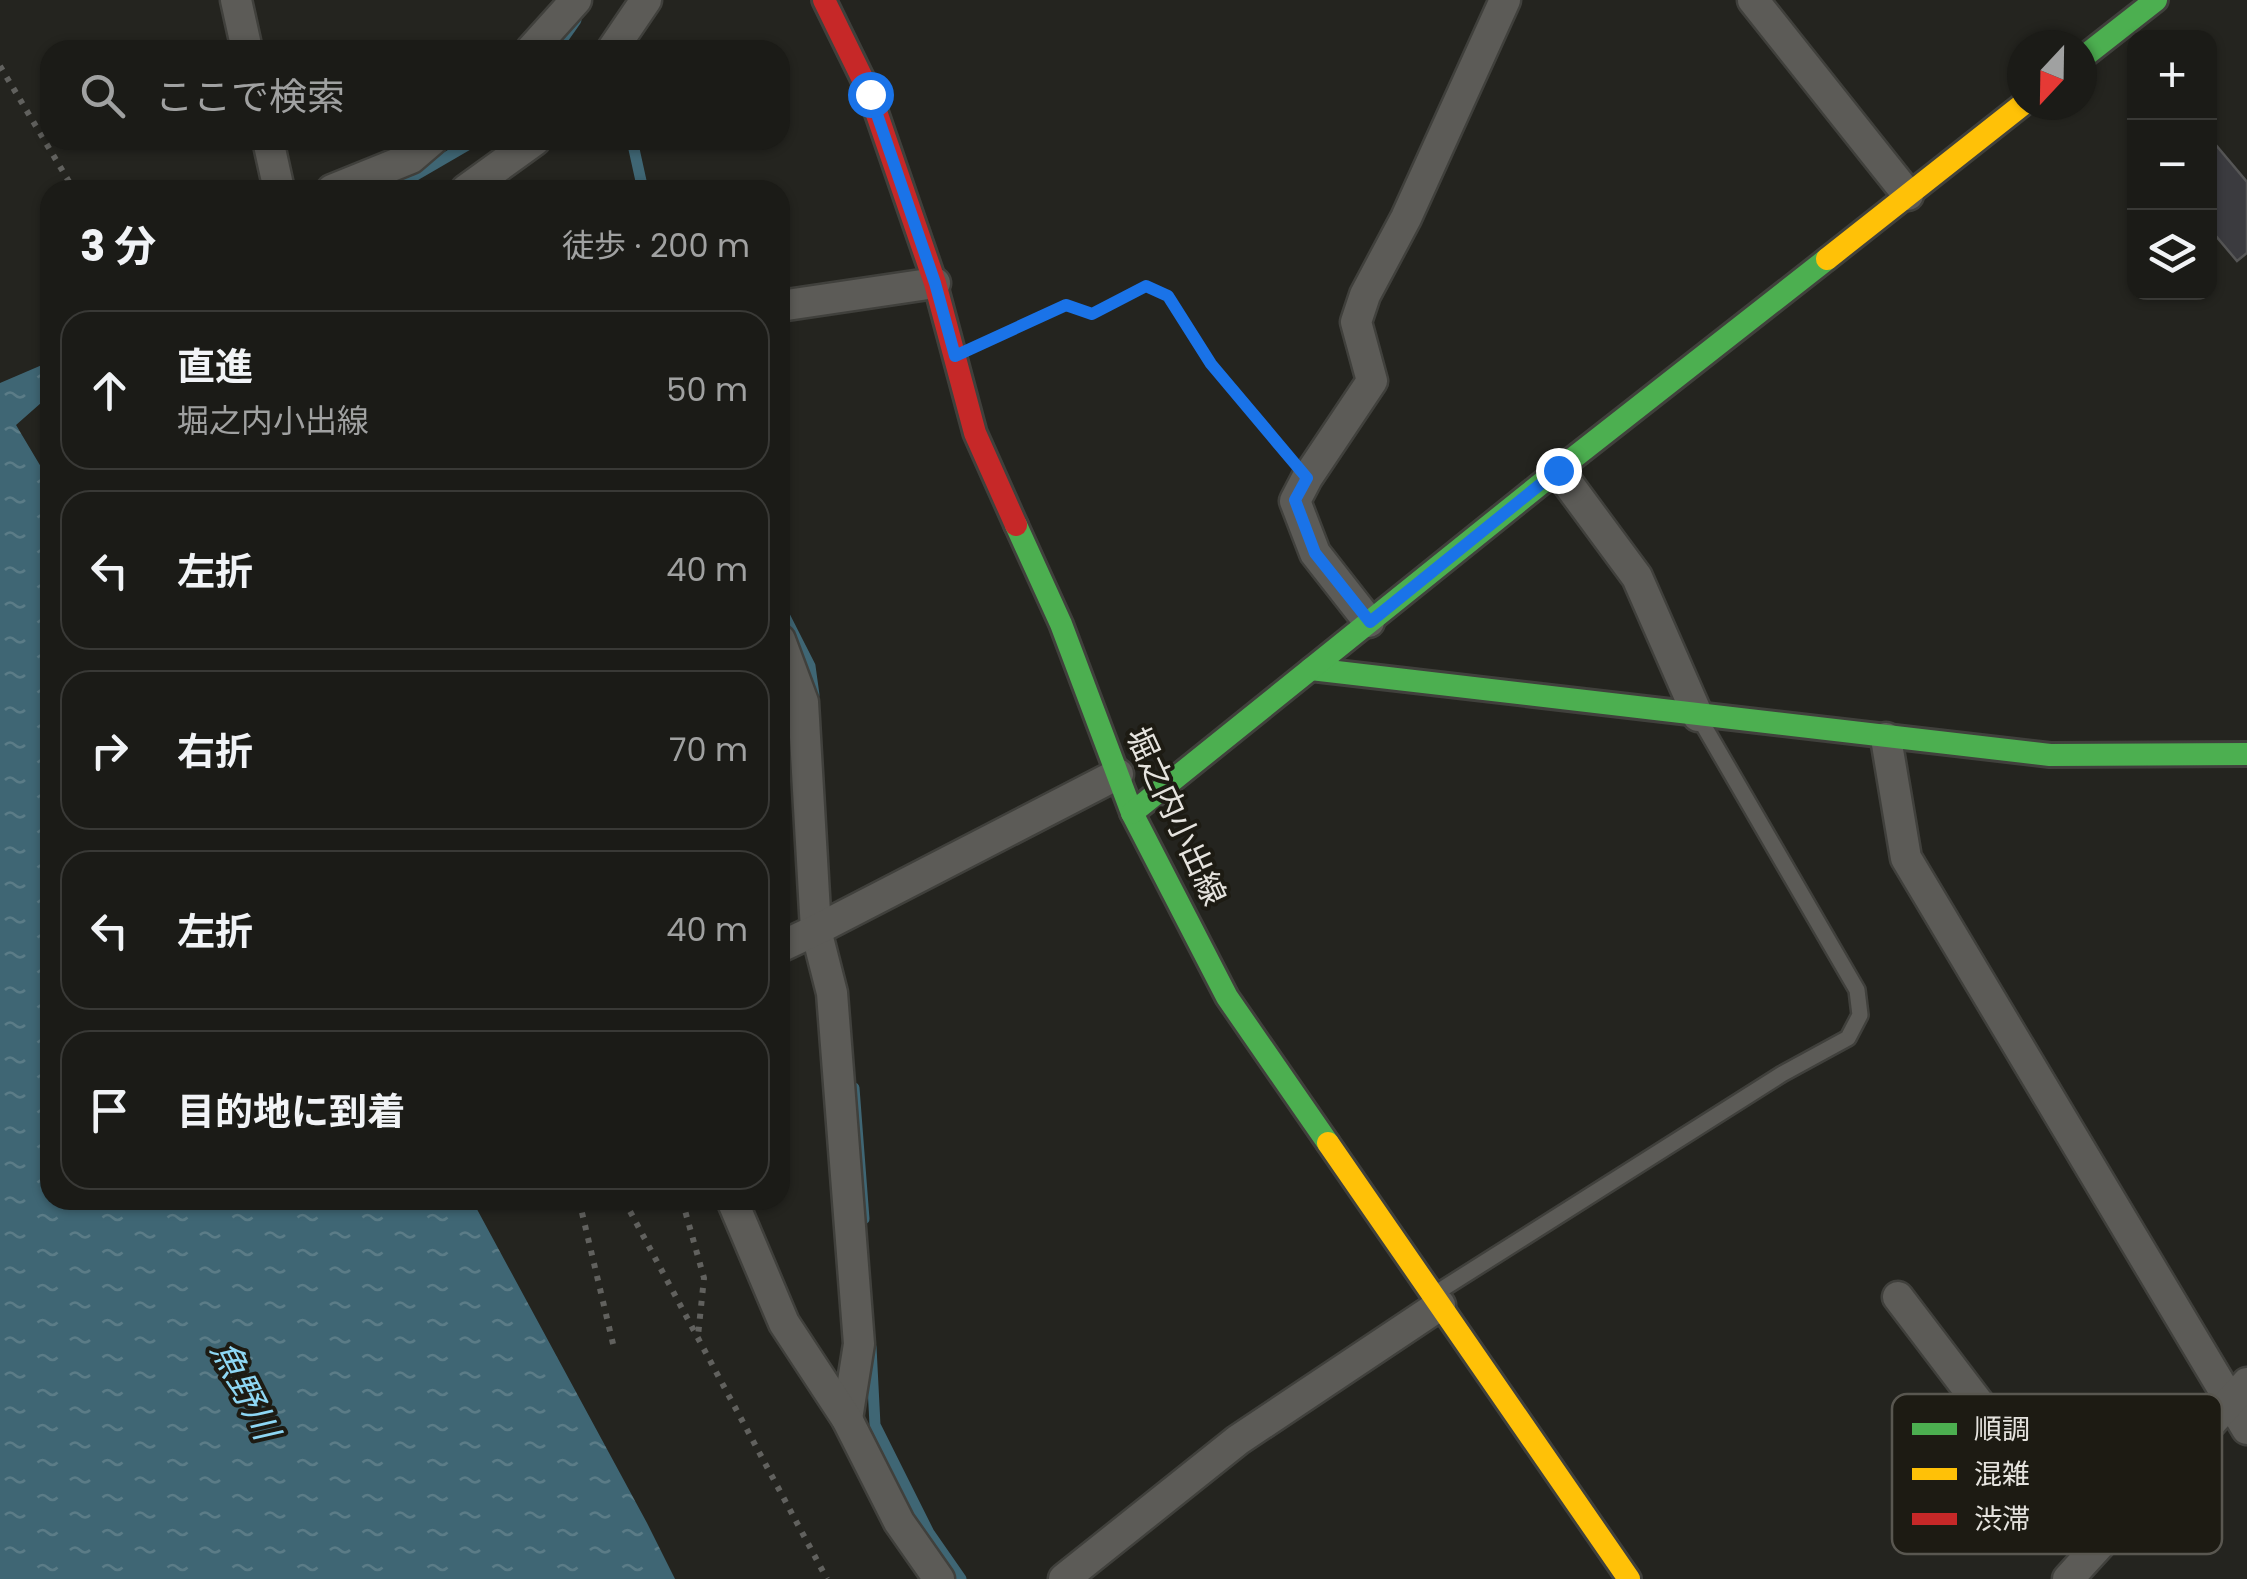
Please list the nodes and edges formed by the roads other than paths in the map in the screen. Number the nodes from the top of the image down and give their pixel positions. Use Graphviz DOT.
graph roads {
  1 [pos="236,0"];
  2 [pos="646,0"];
  3 [pos="824,0"];
  4 [pos="1504,0"];
  5 [pos="1753,0"];
  6 [pos="2156,0"];
  7 [pos="566,4"];
  8 [pos="245,40"];
  9 [pos="539,40"];
  10 [pos="619,40"];
  11 [pos="2097,46"];
  12 [pos="2007,117"];
  13 [pos="270,150"];
  14 [pos="420,150"];
  15 [pos="521,150"];
  16 [pos="277,180"];
  17 [pos="357,180"];
  18 [pos="480,180"];
  19 [pos="1908,195"];
  20 [pos="935,283"];
  21 [pos="790,305"];
  22 [pos="1558,470"];
  23 [pos="1370,622"];
  24 [pos="790,667"];
  25 [pos="1311,669"];
  26 [pos="1698,716"];
  27 [pos="1886,738"];
  28 [pos="2247,754"];
  29 [pos="1118,774"];
  30 [pos="1132,813"];
  31 [pos="816,930"];
  32 [pos="790,942"];
  33 [pos="736,1210"];
  34 [pos="1898,1297"];
  35 [pos="1436,1300"];
  36 [pos="2239,1392"];
  37 [pos="1972,1394"];
  38 [pos="2222,1411"];
  39 [pos="846,1419"];
  40 [pos="2247,1429"];
  41 [pos="2090,1554"];
  42 [pos="939,1579"];
  43 [pos="1064,1579"];
  44 [pos="1628,1579"];
  45 [pos="2068,1579"];
  1 -- 8 [label="street"];
  2 -- 10 [label="street"];
  3 -- 20 [label="street, 堀之内小出線"];
  4 -- 23 [label="street"];
  5 -- 19 [label="street"];
  6 -- 11 [label="street"];
  7 -- 9 [label="street"];
  12 -- 19 [label="street"];
  13 -- 16 [label="street"];
  14 -- 17 [label="street"];
  15 -- 18 [label="street"];
  19 -- 22 [label="street"];
  20 -- 21 [label="street"];
  20 -- 29 [label="street, 堀之内小出線"];
  22 -- 23 [label="street"];
  22 -- 26 [label="street"];
  23 -- 25 [label="street"];
  24 -- 31 [label="street"];
  25 -- 26 [label="street"];
  25 -- 30 [label="street"];
  26 -- 27 [label="street"];
  26 -- 35 [label="lane"];
  27 -- 28 [label="street"];
  27 -- 36 [label="street"];
  29 -- 30 [label="street, 堀之内小出線"];
  29 -- 31 [label="street"];
  30 -- 35 [label="street, 堀之内小出線"];
  31 -- 32 [label="street"];
  31 -- 39 [label="street"];
  33 -- 39 [label="street"];
  34 -- 37 [label="street"];
  35 -- 43 [label="street"];
  35 -- 44 [label="street, 堀之内小出線"];
  36 -- 38 [label="street"];
  36 -- 40 [label="street"];
  39 -- 42 [label="street"];
  41 -- 45 [label="street"];
}
